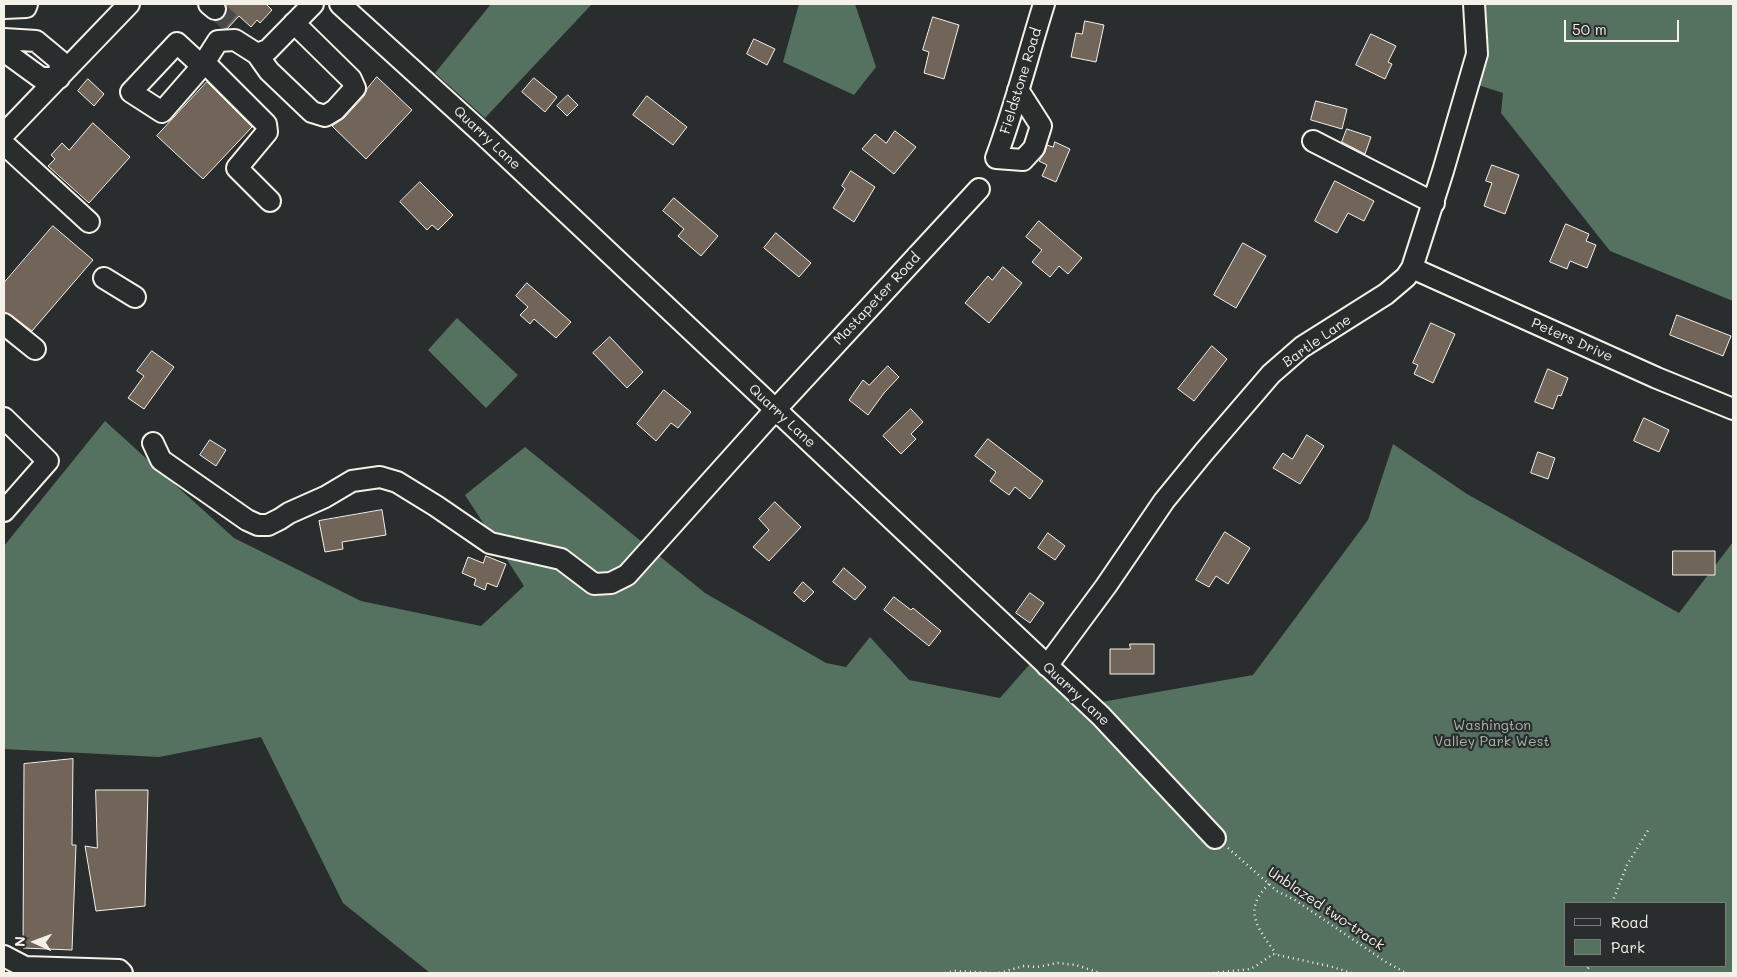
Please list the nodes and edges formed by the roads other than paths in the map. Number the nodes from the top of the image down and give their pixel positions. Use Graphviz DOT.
graph roads {
  1 [pos="27,4"];
  2 [pos="129,4"];
  3 [pos="340,4"];
  4 [pos="1044,4"];
  5 [pos="1474,4"];
  6 [pos="4,8"];
  7 [pos="299,12"];
  8 [pos="4,39"];
  9 [pos="4,50"];
  10 [pos="257,54"];
  11 [pos="59,78"];
  12 [pos="1018,90"];
  13 [pos="4,134"];
  14 [pos="1313,141"];
  15 [pos="4,144"];
  16 [pos="979,189"];
  17 [pos="270,201"];
  18 [pos="1434,203"];
  19 [pos="89,222"];
  20 [pos="1412,268"];
  21 [pos="104,278"];
  22 [pos="134,297"];
  23 [pos="4,324"];
  24 [pos="35,349"];
  25 [pos="1733,409"];
  26 [pos="776,410"];
  27 [pos="4,418"];
  28 [pos="153,443"];
  29 [pos="4,511"];
  30 [pos="1047,666"];
  31 [pos="1215,838"];
  32 [pos="4,956"];
  33 [pos="122,973"];
  1 -- 6 [label="street"];
  2 -- 11 [label="street"];
  3 -- 26 [label="street, Quarry Lane"];
  4 -- 12 [label="street, Fieldstone Road"];
  5 -- 18 [label="street, Bartle Lane"];
  7 -- 10 [label="street"];
  7 -- 10 [label="street"];
  8 -- 11 [label="street"];
  9 -- 11 [label="street"];
  10 -- 17 [label="street"];
  11 -- 13 [label="street"];
  12 -- 12 [label="street, Fieldstone Road"];
  14 -- 18 [label="street"];
  15 -- 19 [label="street"];
  16 -- 26 [label="street, Mastapeter Road"];
  18 -- 20 [label="street, Bartle Lane"];
  20 -- 25 [label="street, Peters Drive"];
  20 -- 30 [label="street, Bartle Lane"];
  21 -- 22 [label="street"];
  23 -- 24 [label="street"];
  26 -- 28 [label="street, Mastapeter Road"];
  26 -- 30 [label="street, Quarry Lane"];
  27 -- 29 [label="street"];
  30 -- 31 [label="street, Quarry Lane"];
  32 -- 33 [label="street"];
}
